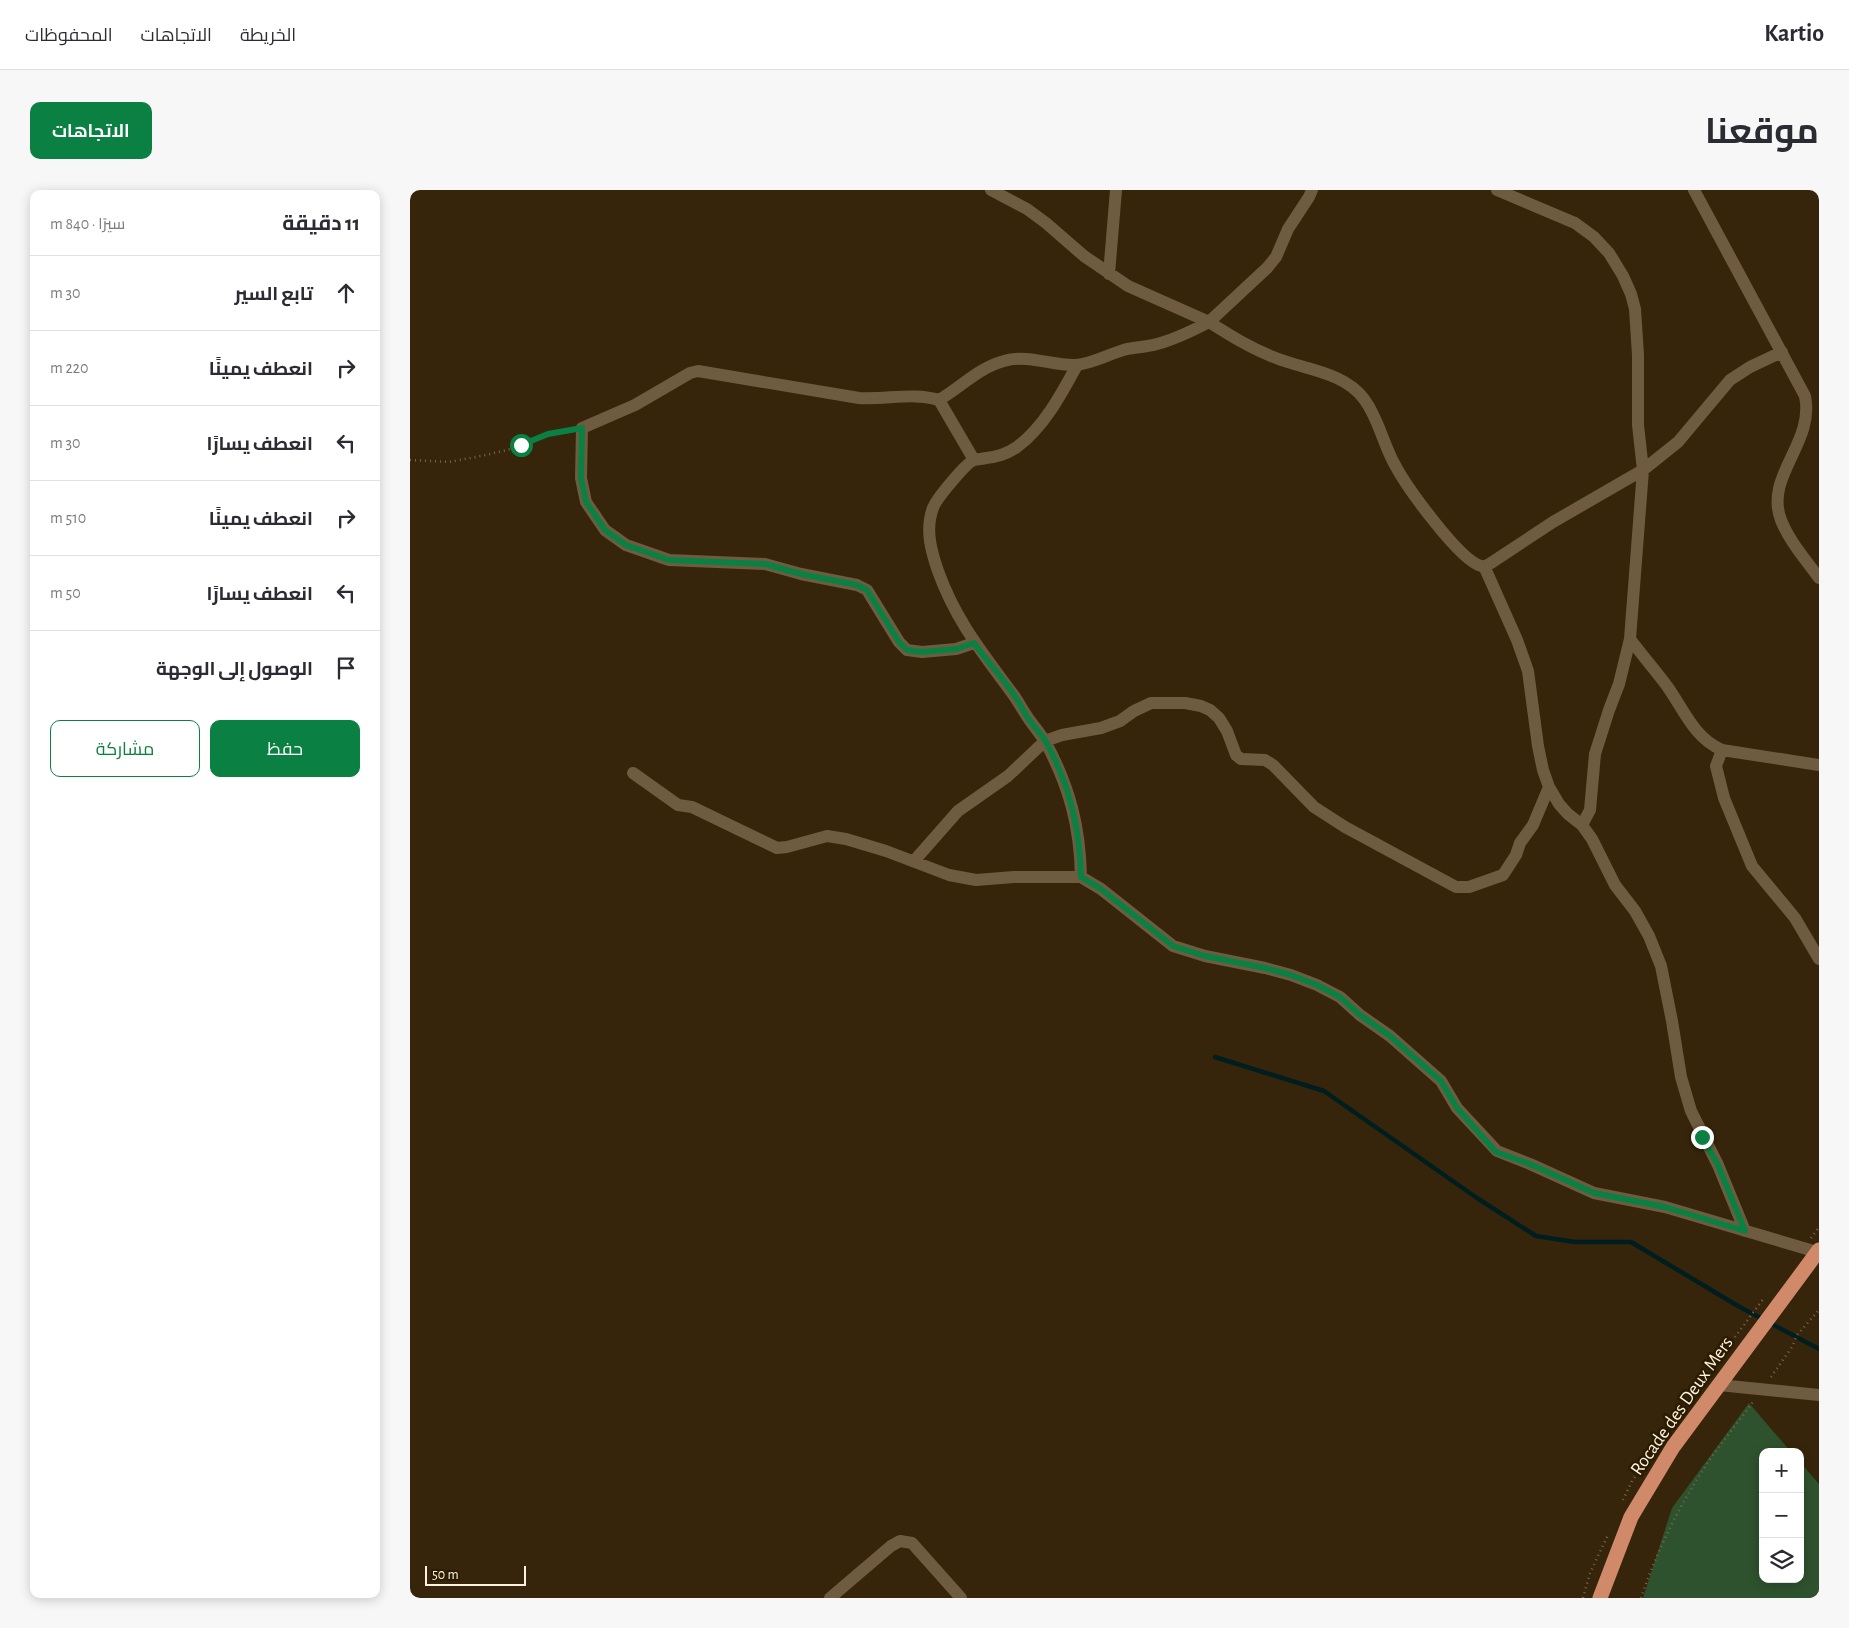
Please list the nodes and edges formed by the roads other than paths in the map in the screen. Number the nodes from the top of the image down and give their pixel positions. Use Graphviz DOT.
graph roads {
  1 [pos="991,190"];
  2 [pos="1116,190"];
  3 [pos="1312,190"];
  4 [pos="1497,190"];
  5 [pos="1694,190"];
  6 [pos="1109,274"];
  7 [pos="1209,322"];
  8 [pos="1782,352"];
  9 [pos="1077,365"];
  10 [pos="939,400"];
  11 [pos="974,460"];
  12 [pos="1643,470"];
  13 [pos="1484,566"];
  14 [pos="1819,578"];
  15 [pos="1630,639"];
  16 [pos="974,643"];
  17 [pos="1045,741"];
  18 [pos="1722,750"];
  19 [pos="1819,765"];
  20 [pos="633,773"];
  21 [pos="1549,787"];
  22 [pos="1582,825"];
  23 [pos="914,861"];
  24 [pos="1081,877"];
  25 [pos="1819,959"];
  26 [pos="1745,1231"];
  27 [pos="1818,1251"];
  28 [pos="1719,1385"];
  29 [pos="1819,1396"];
  30 [pos="830,1598"];
  31 [pos="961,1598"];
  32 [pos="1600,1598"];
  1 -- 6 [label="street"];
  2 -- 6 [label="street"];
  3 -- 7 [label="street"];
  4 -- 12 [label="street"];
  5 -- 8 [label="street"];
  6 -- 7 [label="street"];
  7 -- 9 [label="street"];
  7 -- 13 [label="street"];
  8 -- 12 [label="street"];
  8 -- 14 [label="street"];
  9 -- 10 [label="street"];
  9 -- 11 [label="street"];
  10 -- 11 [label="street"];
  10 -- 16 [label="street"];
  11 -- 16 [label="street"];
  12 -- 13 [label="street"];
  12 -- 15 [label="street"];
  13 -- 21 [label="street"];
  15 -- 18 [label="street"];
  15 -- 22 [label="street"];
  16 -- 17 [label="street"];
  17 -- 21 [label="street"];
  17 -- 23 [label="street"];
  17 -- 24 [label="street"];
  18 -- 19 [label="street"];
  18 -- 25 [label="street"];
  20 -- 23 [label="street"];
  21 -- 22 [label="street"];
  22 -- 26 [label="street"];
  23 -- 24 [label="street"];
  24 -- 26 [label="street"];
  26 -- 27 [label="street"];
  27 -- 28 [label="highway, Rocade des Deux Mers"];
  28 -- 29 [label="street"];
  28 -- 32 [label="highway, Rocade des Deux Mers"];
  30 -- 31 [label="street"];
}
